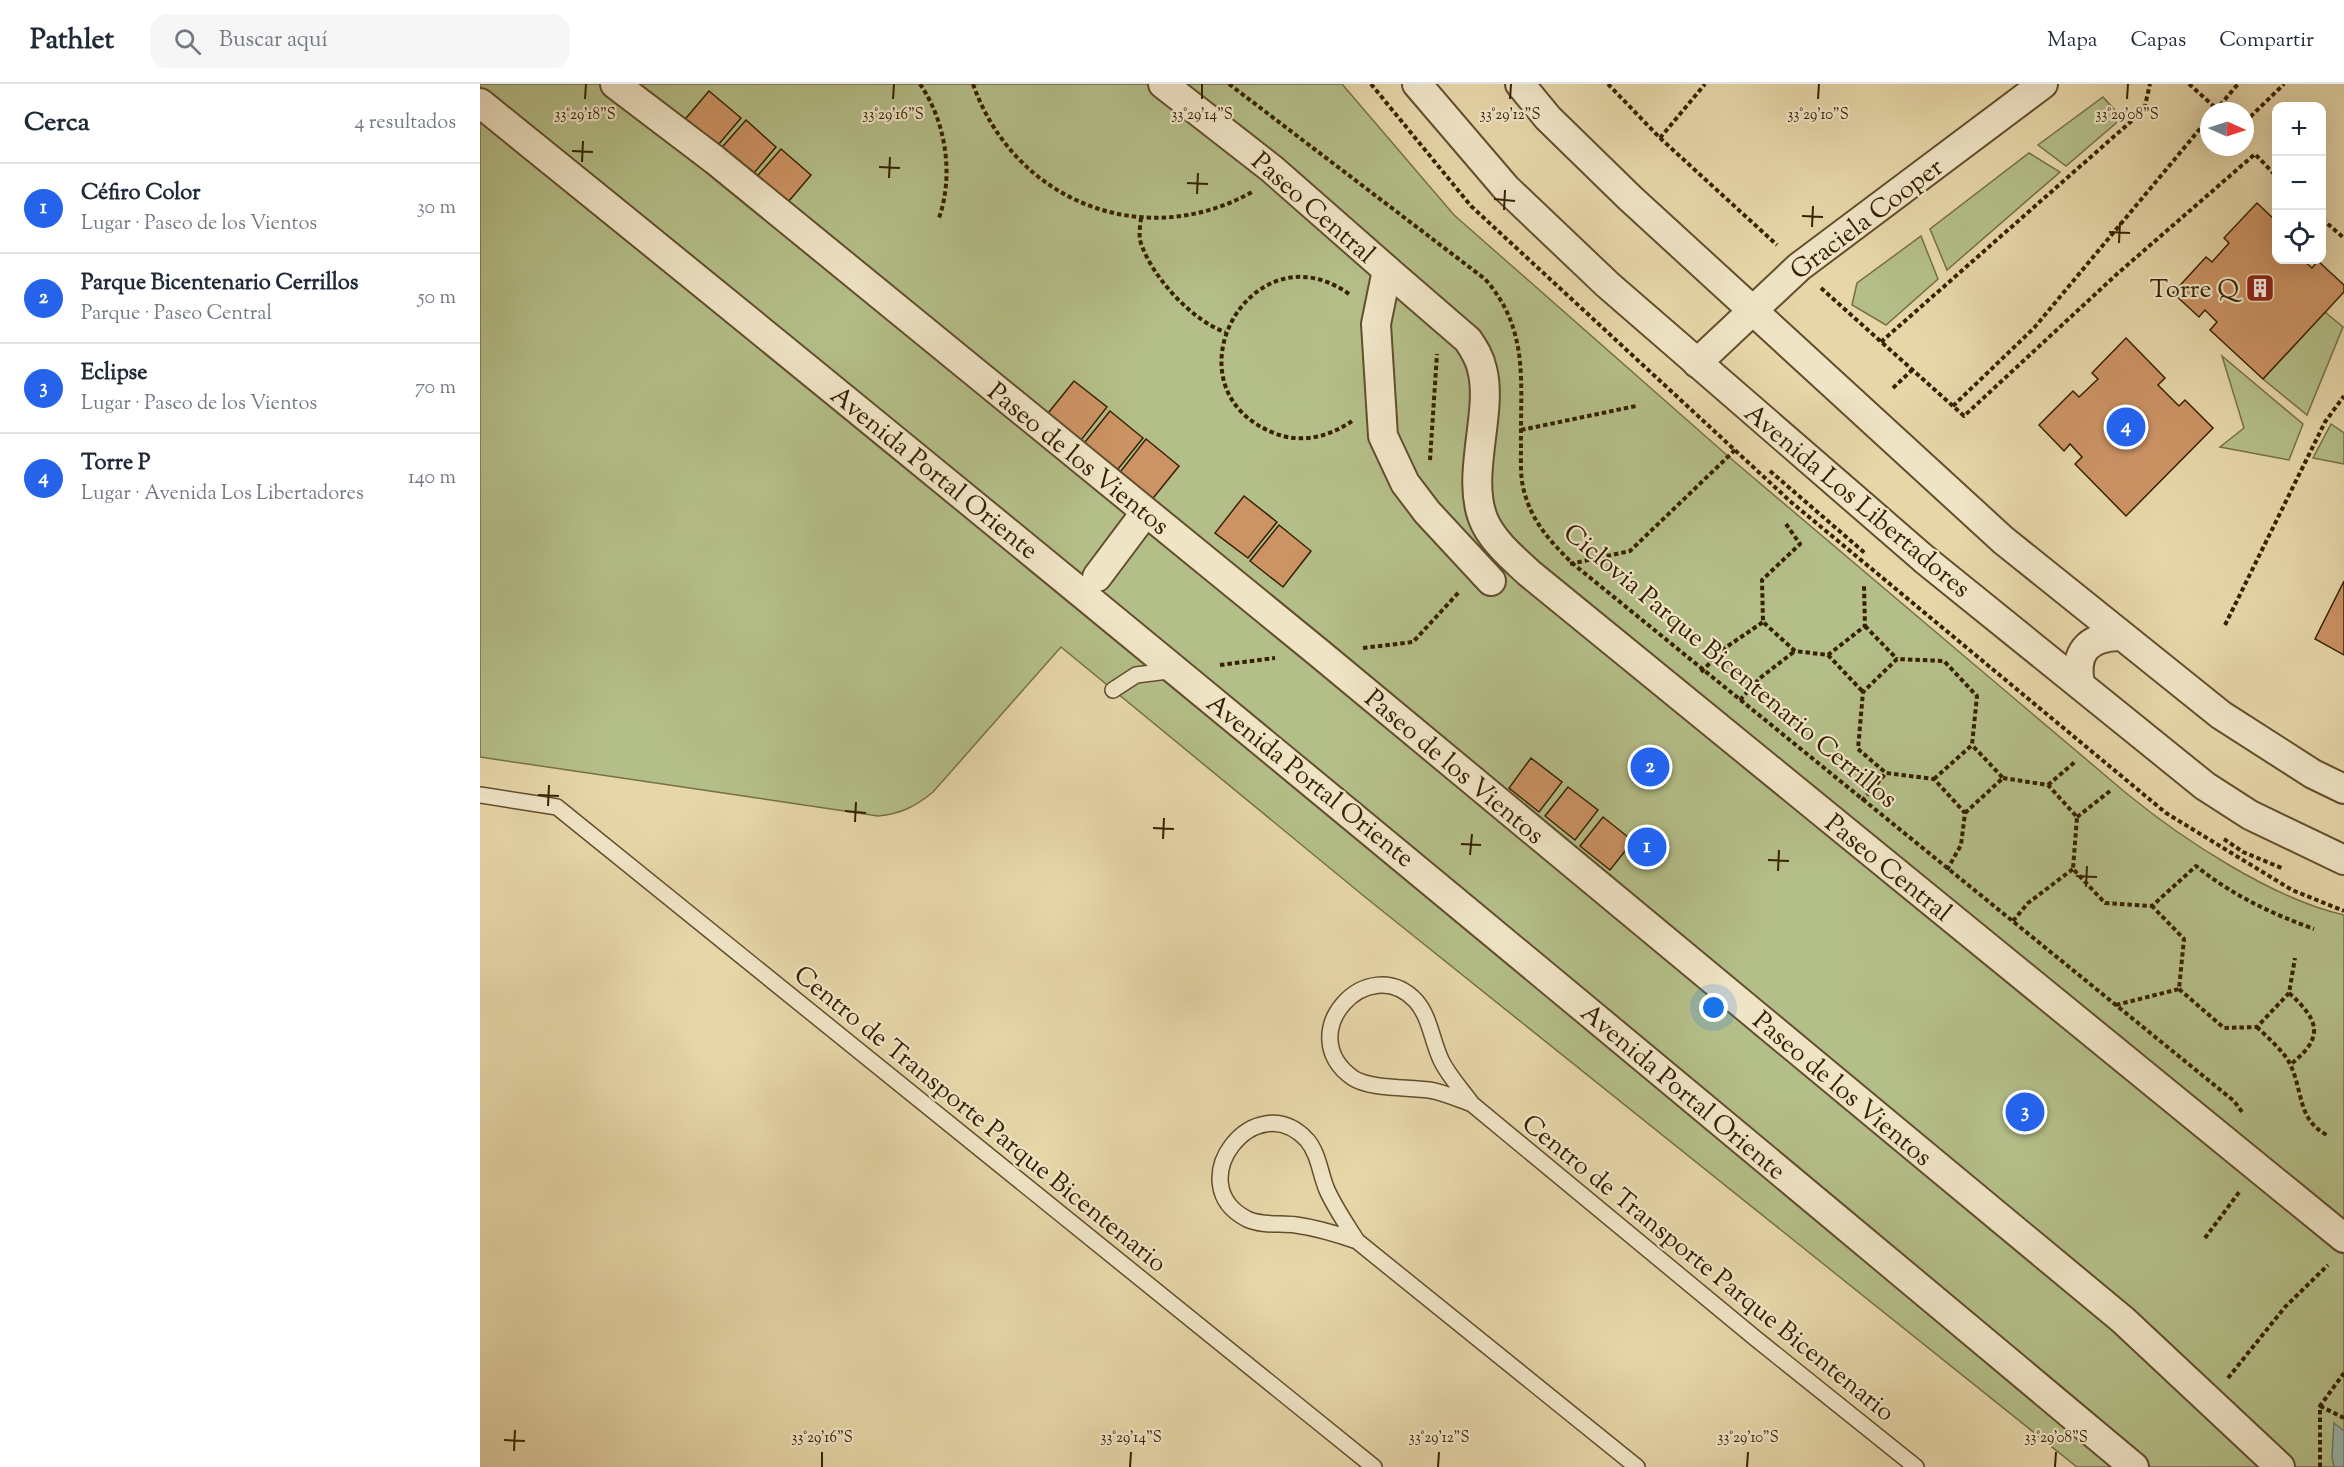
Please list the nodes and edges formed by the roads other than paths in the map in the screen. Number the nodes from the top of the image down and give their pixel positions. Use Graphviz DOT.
graph roads {
  1 [pos="615,84"];
  2 [pos="1163,84"];
  3 [pos="1417,84"];
  4 [pos="1520,84"];
  5 [pos="2043,84"];
  6 [pos="480,103"];
  7 [pos="1387,270"];
  8 [pos="1750,310"];
  9 [pos="1697,363"];
  10 [pos="1145,513"];
  11 [pos="1097,577"];
  12 [pos="1491,580"];
  13 [pos="2119,636"];
  14 [pos="1176,670"];
  15 [pos="2080,684"];
  16 [pos="1113,690"];
  17 [pos="2344,789"];
  18 [pos="480,795"];
  19 [pos="2344,860"];
  20 [pos="1472,1104"];
  21 [pos="1357,1241"];
  22 [pos="2340,1248"];
  23 [pos="1374,1467"];
  24 [pos="1637,1467"];
  25 [pos="1916,1467"];
  26 [pos="2133,1467"];
  27 [pos="2280,1467"];
  1 -- 10 [label="street, Paseo de los Vientos"];
  2 -- 7 [label="street, Paseo Central"];
  3 -- 9 [label="street, Avenida Los Libertadores"];
  4 -- 8 [label="street"];
  5 -- 8 [label="street, Graciela Cooper"];
  6 -- 14 [label="street, Avenida Portal Oriente"];
  7 -- 12 [label="street, Paseo Central"];
  7 -- 22 [label="street, Paseo Central"];
  8 -- 9 [label="street, Graciela Cooper"];
  8 -- 13 [label="street"];
  9 -- 15 [label="street, Avenida Los Libertadores"];
  10 -- 11 [label="street"];
  10 -- 27 [label="street, Paseo de los Vientos"];
  13 -- 15 [label="street"];
  13 -- 17 [label="street"];
  14 -- 16 [label="lane"];
  14 -- 26 [label="street, Avenida Portal Oriente"];
  15 -- 19 [label="street, Avenida Los Libertadores"];
  18 -- 23 [label="lane, Centro de Transporte Parque Bicentenario"];
  20 -- 20 [label="lane"];
  20 -- 25 [label="lane, Centro de Transporte Parque Bicentenario"];
  21 -- 21 [label="lane"];
  21 -- 24 [label="lane"];
}
